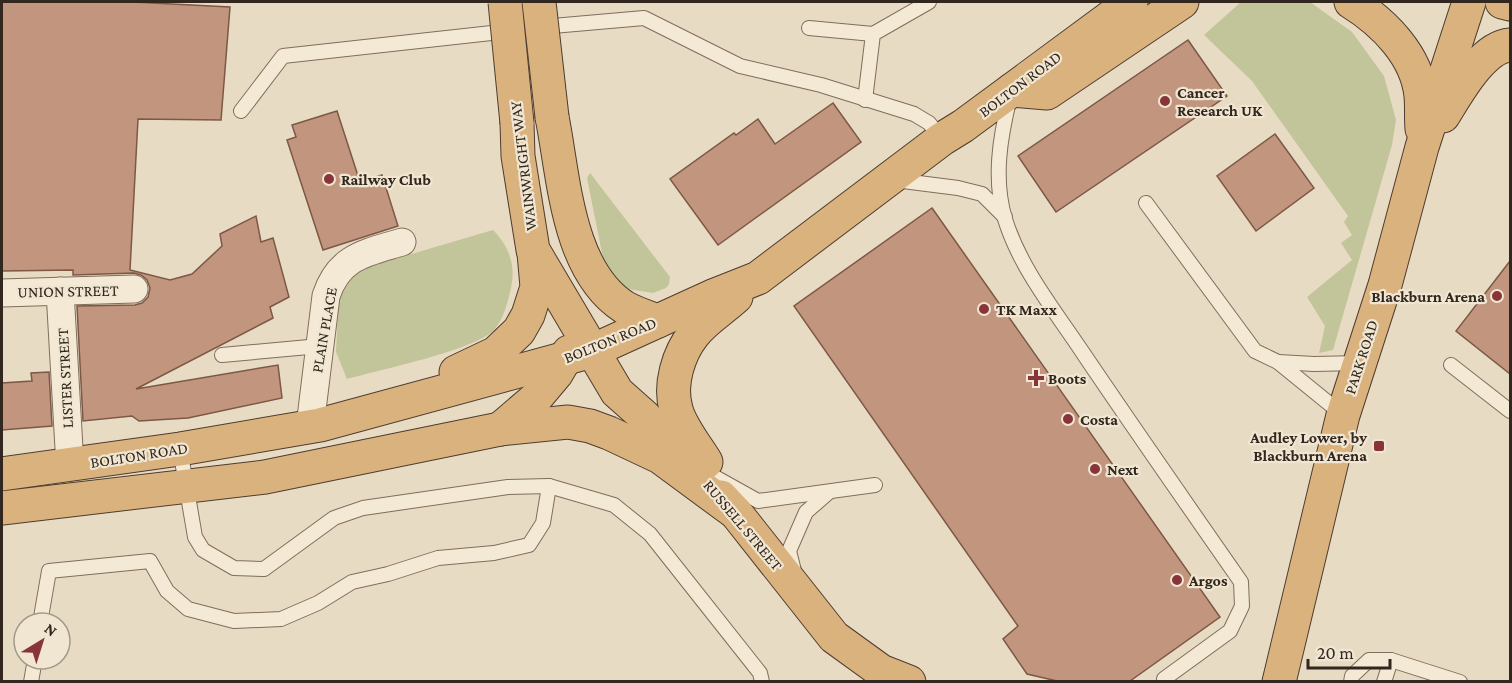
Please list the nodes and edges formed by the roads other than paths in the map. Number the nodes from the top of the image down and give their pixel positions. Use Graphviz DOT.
graph roads {
  1 [pos="505,2"];
  2 [pos="539,2"];
  3 [pos="929,2"];
  4 [pos="1131,2"];
  5 [pos="1182,2"];
  6 [pos="1351,2"];
  7 [pos="1469,2"];
  8 [pos="1502,2"];
  9 [pos="1510,4"];
  10 [pos="809,28"];
  11 [pos="873,34"];
  12 [pos="1510,45"];
  13 [pos="1012,90"];
  14 [pos="865,100"];
  15 [pos="241,111"];
  16 [pos="942,139"];
  17 [pos="1422,147"];
  18 [pos="889,179"];
  19 [pos="1146,203"];
  20 [pos="1005,217"];
  21 [pos="572,227"];
  22 [pos="402,242"];
  23 [pos="533,250"];
  24 [pos="759,278"];
  25 [pos="134,289"];
  26 [pos="60,291"];
  27 [pos="2,293"];
  28 [pos="658,321"];
  29 [pos="320,346"];
  30 [pos="578,347"];
  31 [pos="222,355"];
  32 [pos="1278,362"];
  33 [pos="1359,363"];
  34 [pos="1451,365"];
  35 [pos="372,409"];
  36 [pos="1510,411"];
  37 [pos="1342,415"];
  38 [pos="309,426"];
  39 [pos="500,429"];
  40 [pos="180,449"];
  41 [pos="70,466"];
  42 [pos="2,474"];
  43 [pos="715,477"];
  44 [pos="874,485"];
  45 [pos="549,486"];
  46 [pos="186,488"];
  47 [pos="829,492"];
  48 [pos="2,508"];
  49 [pos="736,513"];
  50 [pos="801,596"];
  51 [pos="42,611"];
  52 [pos="1392,660"];
  53 [pos="1164,679"];
  54 [pos="762,681"];
  55 [pos="909,681"];
  56 [pos="1279,681"];
  57 [pos="1351,681"];
  58 [pos="1384,681"];
  59 [pos="1461,681"];
  1 -- 23 [label="highway, WAINWRIGHT WAY, bridge"];
  2 -- 21 [label="highway, bridge"];
  3 -- 11 [label="lane"];
  4 -- 13 [label="highway, BOLTON ROAD"];
  5 -- 13 [label="highway"];
  6 -- 17 [label="highway"];
  7 -- 17 [label="highway, PARK ROAD"];
  8 -- 9 [label="highway"];
  10 -- 11 [label="lane"];
  11 -- 14 [label="lane"];
  12 -- 17 [label="highway"];
  13 -- 16 [label="highway, BOLTON ROAD"];
  13 -- 20 [label="lane"];
  14 -- 15 [label="lane"];
  14 -- 16 [label="lane"];
  16 -- 18 [label="highway, BOLTON ROAD"];
  17 -- 33 [label="highway, PARK ROAD"];
  18 -- 20 [label="lane"];
  18 -- 24 [label="highway, BOLTON ROAD"];
  19 -- 32 [label="lane"];
  20 -- 53 [label="lane"];
  21 -- 28 [label="highway"];
  21 -- 30 [label="highway"];
  22 -- 29 [label="street, PLAIN PLACE"];
  23 -- 30 [label="highway, WAINWRIGHT WAY"];
  23 -- 35 [label="highway"];
  24 -- 28 [label="highway, BOLTON ROAD"];
  24 -- 43 [label="highway"];
  25 -- 26 [label="street, UNION STREET"];
  26 -- 27 [label="street, UNION STREET"];
  26 -- 41 [label="street, LISTER STREET"];
  28 -- 30 [label="highway, BOLTON ROAD"];
  29 -- 31 [label="lane"];
  29 -- 38 [label="street, PLAIN PLACE"];
  30 -- 35 [label="highway, BOLTON ROAD"];
  30 -- 39 [label="highway"];
  30 -- 49 [label="highway, RUSSELL STREET"];
  32 -- 33 [label="lane"];
  32 -- 37 [label="lane"];
  33 -- 37 [label="highway, PARK ROAD"];
  34 -- 36 [label="lane"];
  35 -- 38 [label="highway, BOLTON ROAD"];
  37 -- 56 [label="highway, PARK ROAD"];
  38 -- 40 [label="highway, BOLTON ROAD"];
  39 -- 46 [label="highway"];
  39 -- 49 [label="highway"];
  40 -- 41 [label="highway, BOLTON ROAD"];
  40 -- 46 [label="lane"];
  41 -- 42 [label="highway, BOLTON ROAD"];
  43 -- 47 [label="lane"];
  43 -- 49 [label="highway"];
  44 -- 47 [label="lane"];
  45 -- 46 [label="lane"];
  45 -- 51 [label="lane"];
  45 -- 54 [label="lane"];
  46 -- 48 [label="highway"];
  47 -- 50 [label="lane"];
  49 -- 50 [label="highway, RUSSELL STREET"];
  50 -- 55 [label="highway, RUSSELL STREET"];
  52 -- 57 [label="lane"];
  52 -- 58 [label="lane"];
  52 -- 59 [label="lane"];
}
